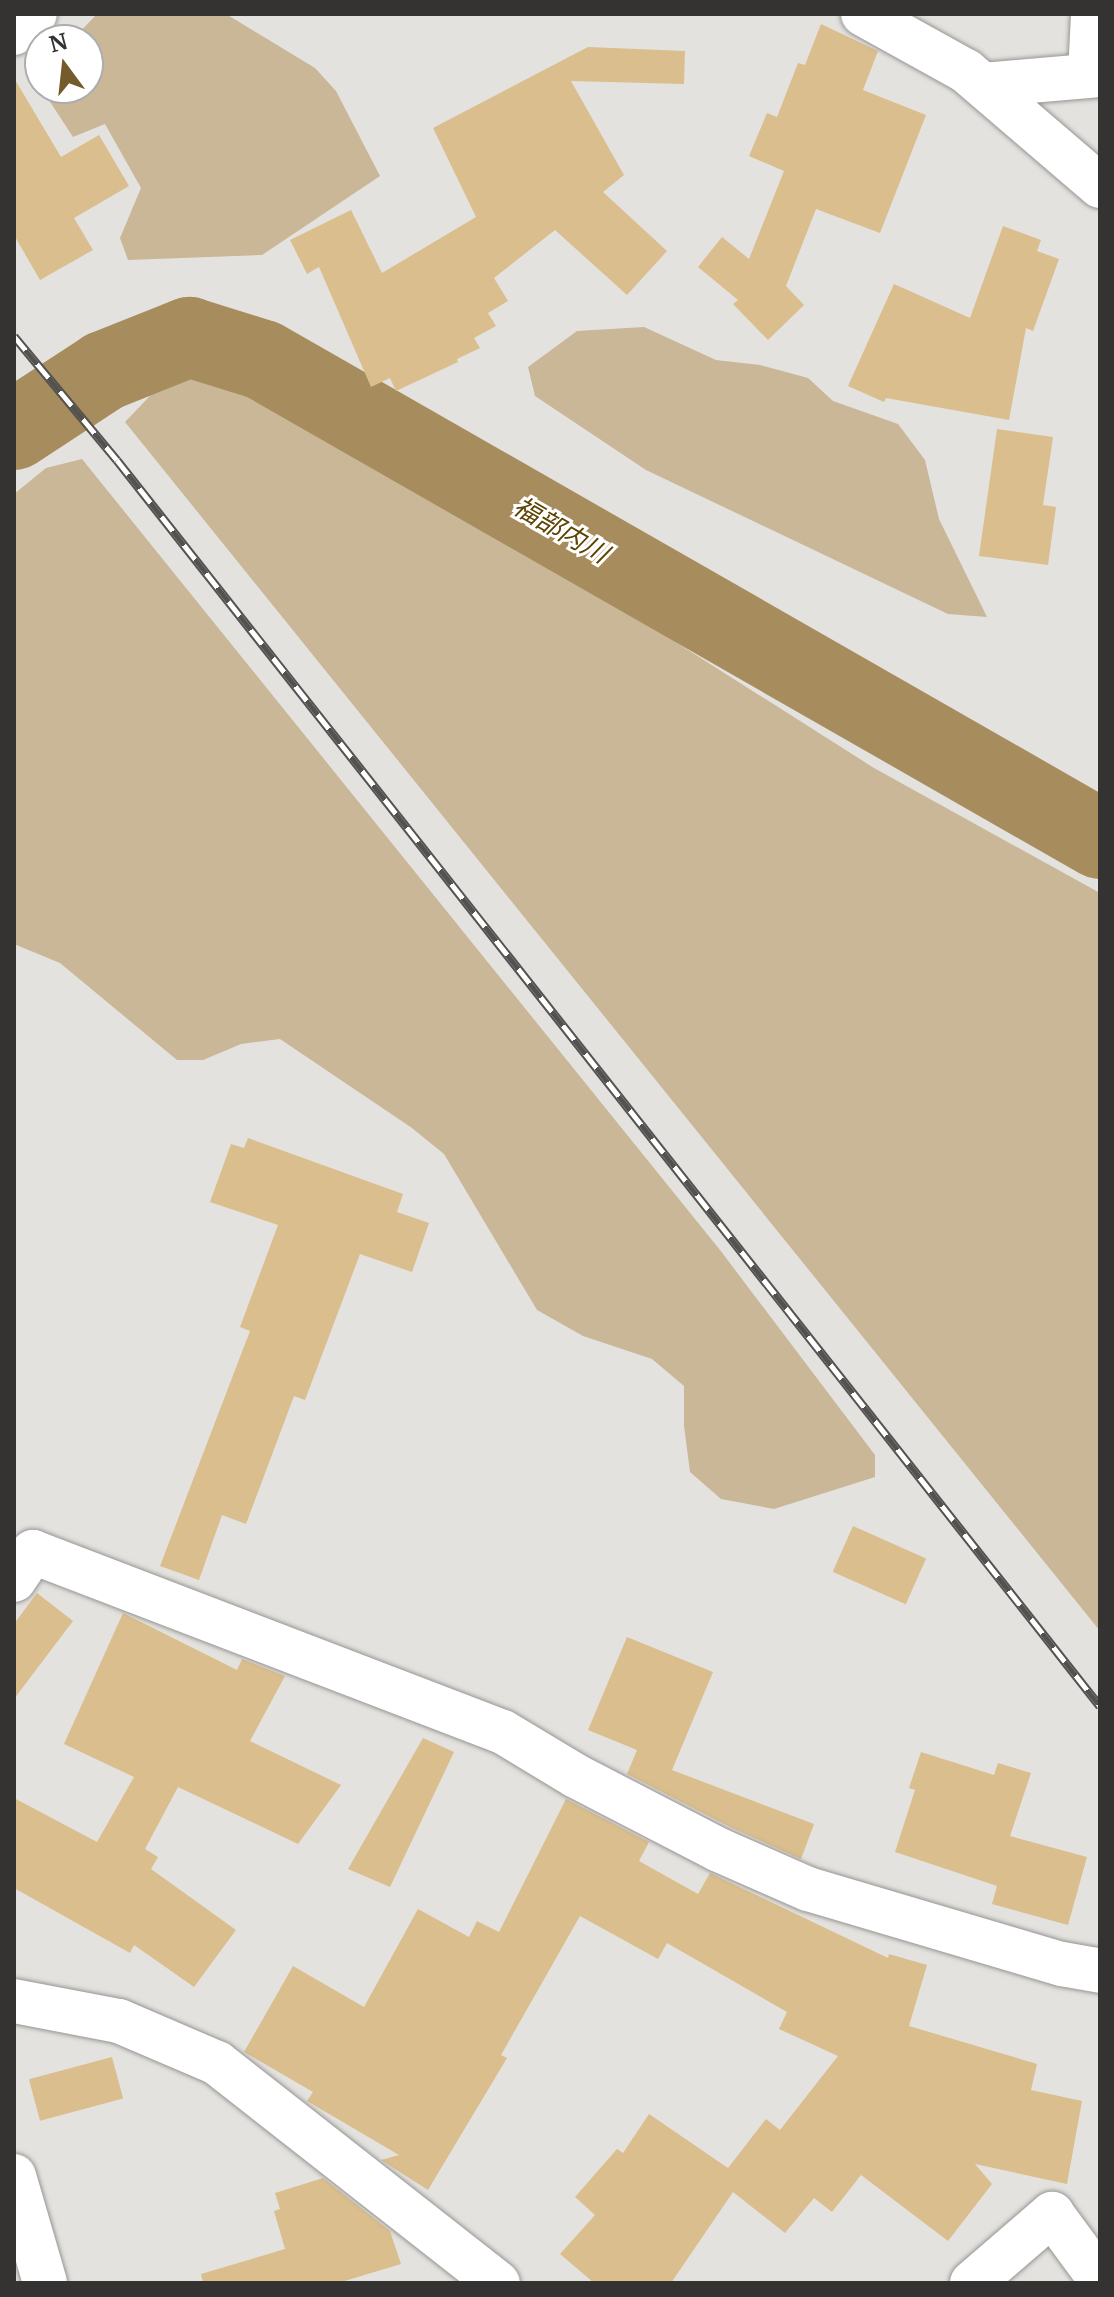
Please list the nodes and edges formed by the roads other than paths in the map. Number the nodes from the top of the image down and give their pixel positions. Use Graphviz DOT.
graph roads {
  1 [pos="35,14"];
  2 [pos="863,14"];
  3 [pos="1093,14"];
  4 [pos="14,33"];
  5 [pos="1095,74"];
  6 [pos="983,85"];
  7 [pos="1100,186"];
  8 [pos="14,1580"];
  9 [pos="1100,1971"];
  10 [pos="14,2001"];
  11 [pos="14,2176"];
  12 [pos="32,2271"];
  13 [pos="1100,2279"];
  14 [pos="498,2283"];
  15 [pos="972,2283"];
  1 -- 4 [label="street"];
  2 -- 6 [label="street"];
  3 -- 5 [label="street"];
  5 -- 6 [label="street"];
  6 -- 7 [label="street"];
  8 -- 9 [label="street"];
  10 -- 14 [label="street"];
  11 -- 12 [label="street"];
  13 -- 15 [label="street"];
}
